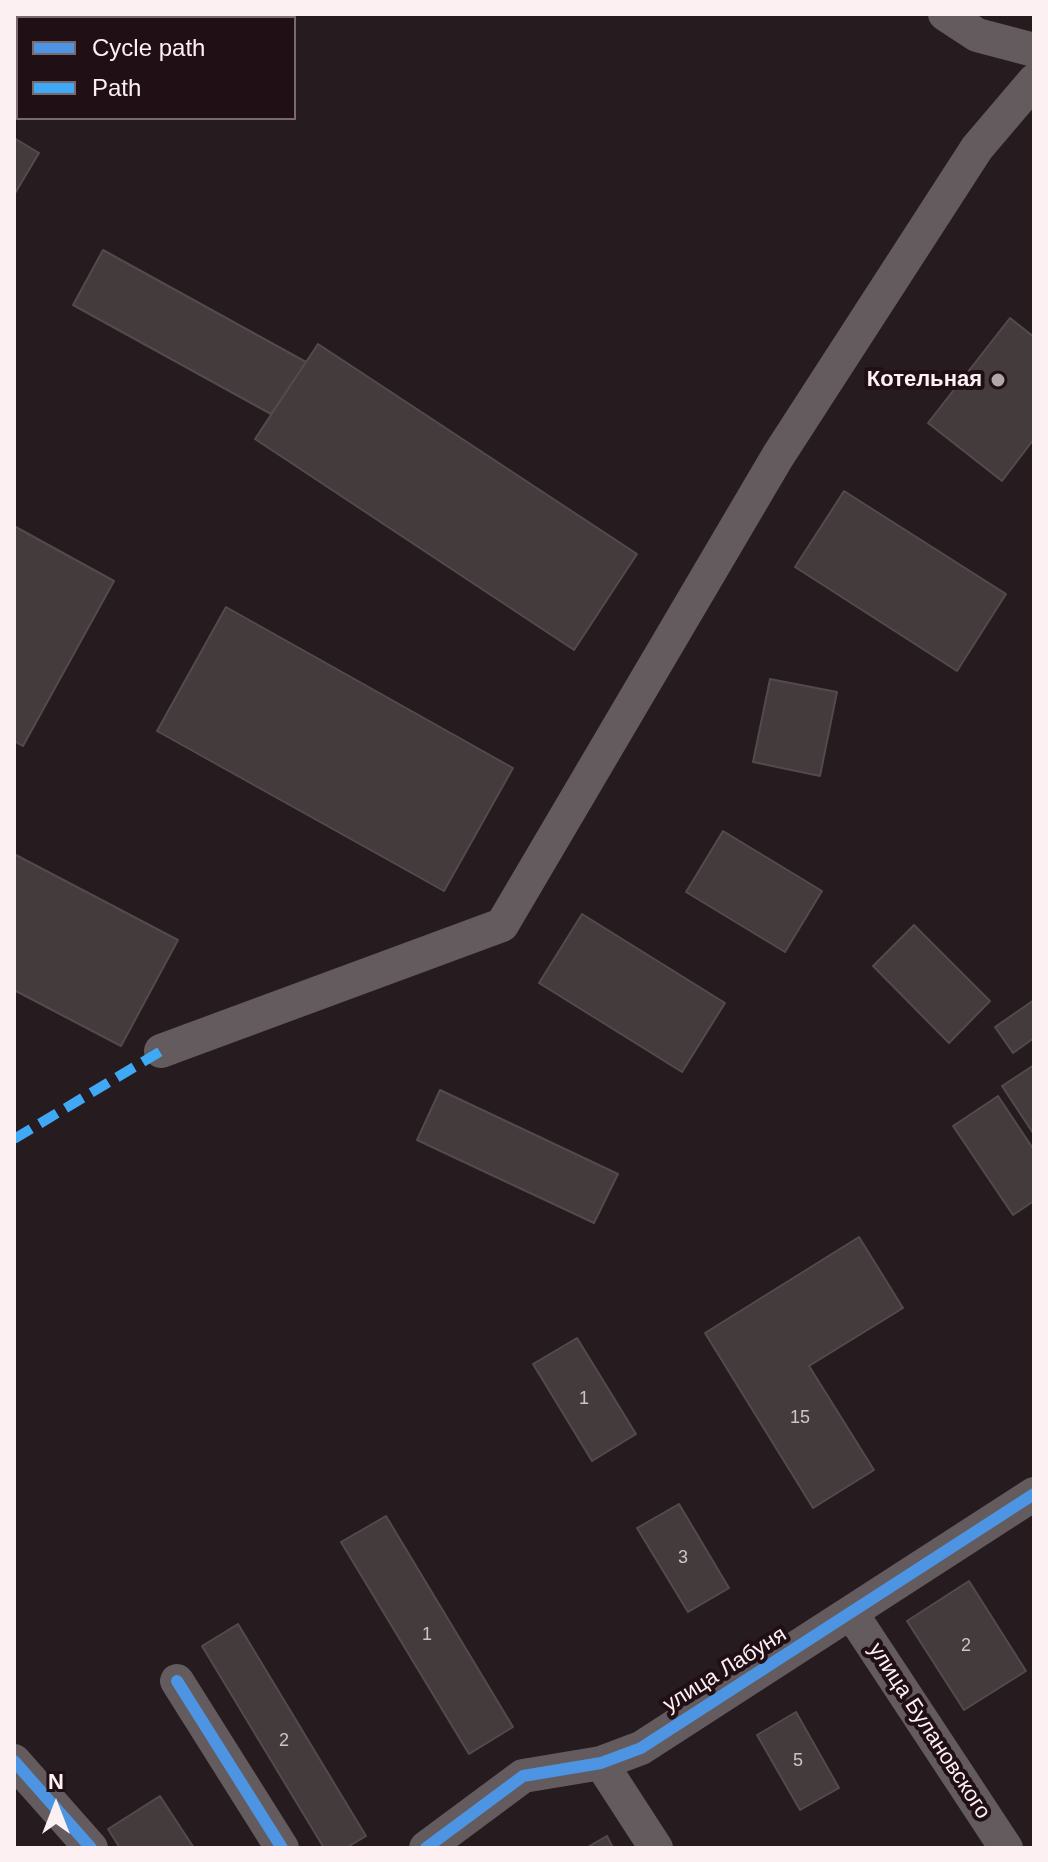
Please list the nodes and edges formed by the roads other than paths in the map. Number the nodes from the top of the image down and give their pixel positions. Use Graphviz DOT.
graph roads {
  1 [pos="945,14"];
  2 [pos="1034,50"];
  3 [pos="1034,81"];
  4 [pos="161,1051"];
  5 [pos="1034,1494"];
  6 [pos="852,1614"];
  7 [pos="177,1681"];
  8 [pos="14,1761"];
  9 [pos="601,1763"];
  10 [pos="91,1848"];
  11 [pos="282,1848"];
  12 [pos="426,1848"];
  13 [pos="656,1848"];
  14 [pos="1006,1848"];
  1 -- 2 [label="street"];
  3 -- 4 [label="street"];
  5 -- 6 [label="street, улица Лабуня"];
  6 -- 9 [label="street, улица Лабуня"];
  6 -- 14 [label="street, улица Булановского"];
  7 -- 11 [label="street"];
  8 -- 10 [label="street"];
  9 -- 12 [label="street, улица Лабуня"];
  9 -- 13 [label="street"];
}
